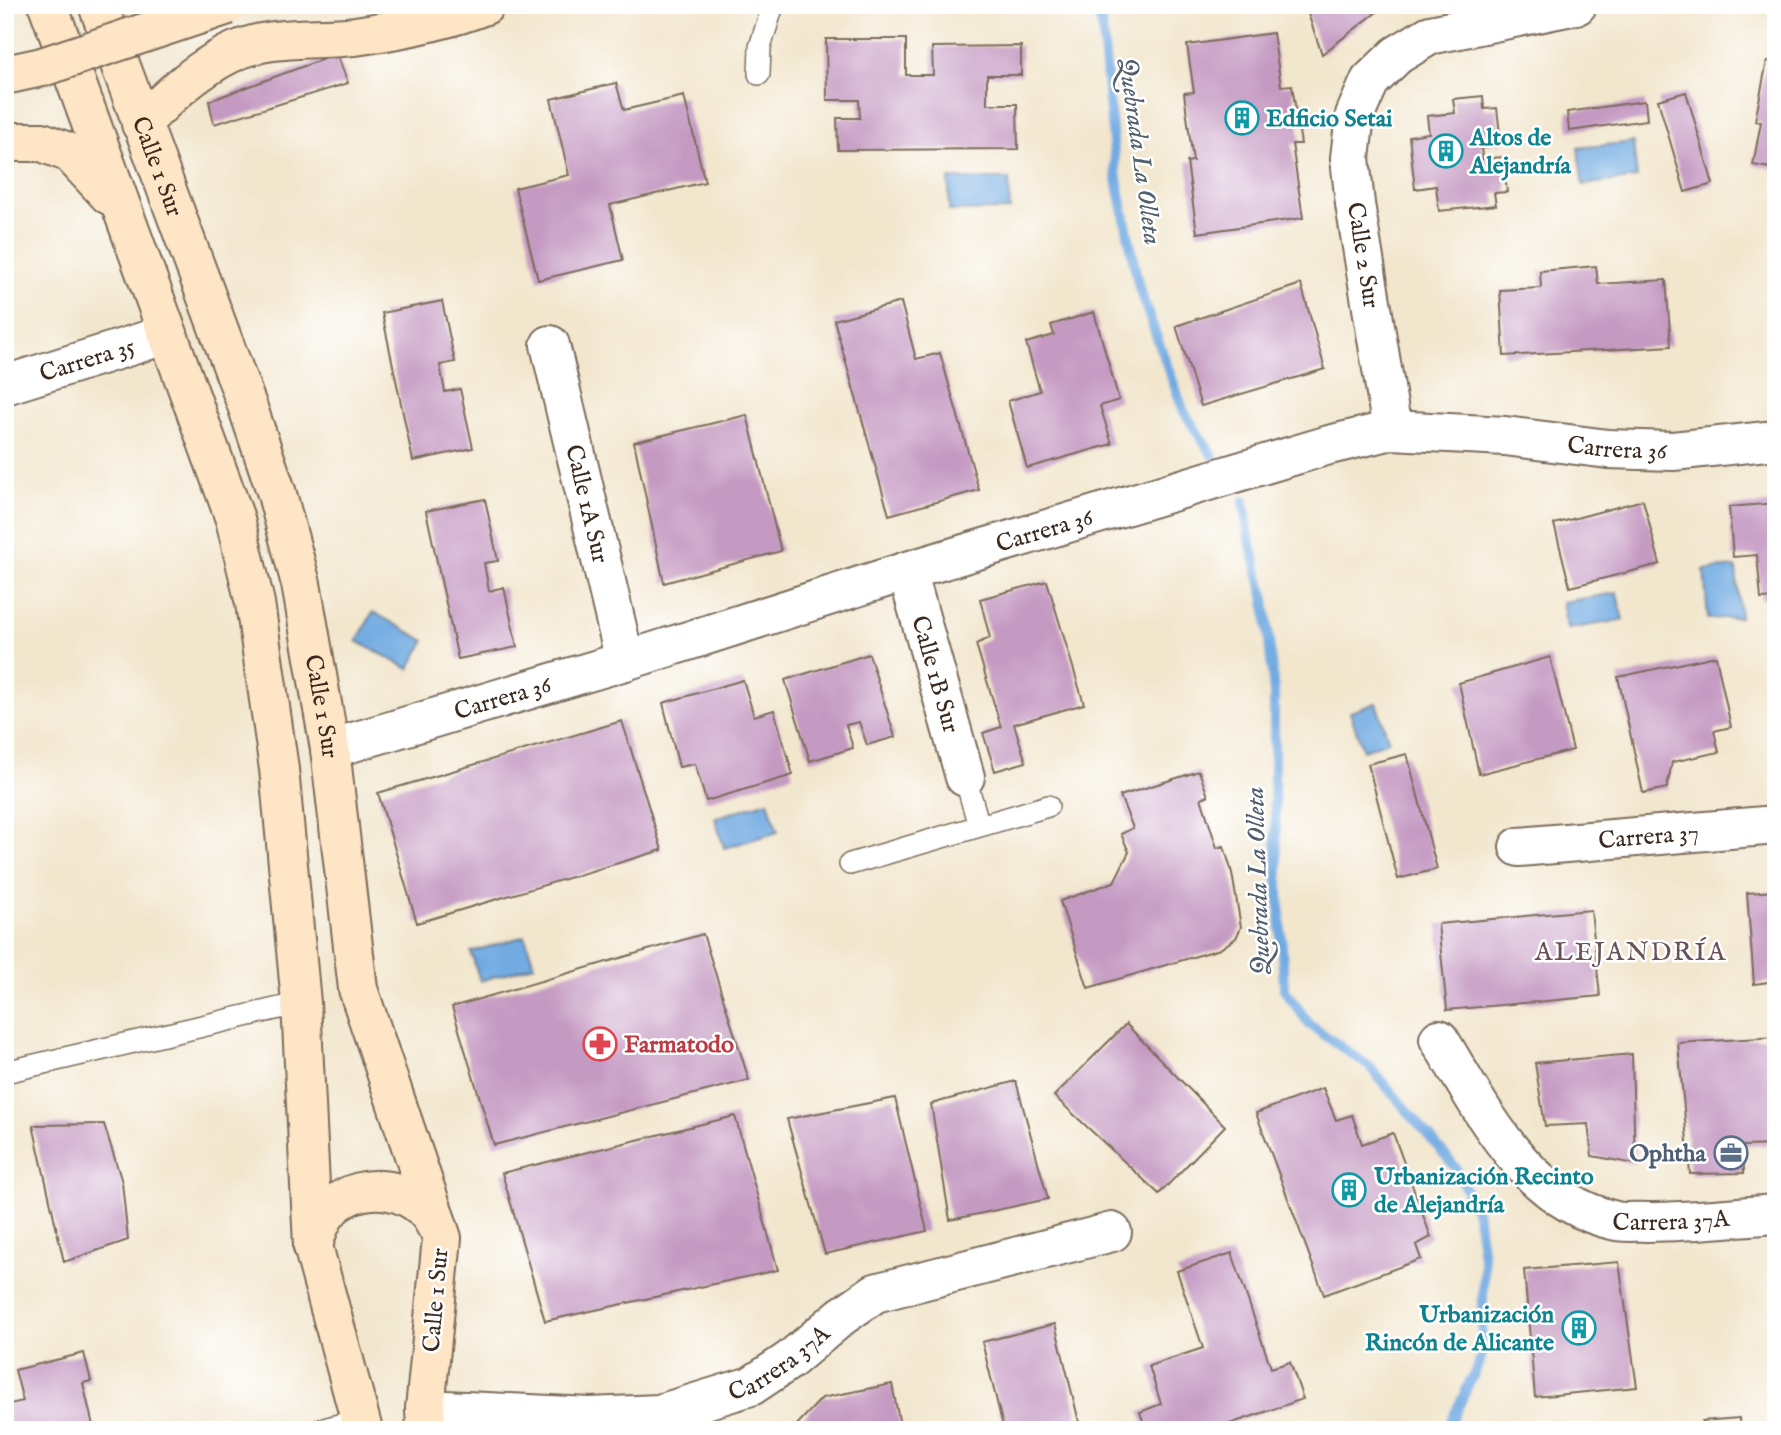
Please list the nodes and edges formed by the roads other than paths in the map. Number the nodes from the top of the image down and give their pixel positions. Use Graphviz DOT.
graph roads {
  1 [pos="48,5"];
  2 [pos="98,5"];
  3 [pos="172,5"];
  4 [pos="228,5"];
  5 [pos="485,5"];
  6 [pos="772,5"];
  7 [pos="1577,5"];
  8 [pos="242,49"];
  9 [pos="759,74"];
  10 [pos="5,75"];
  11 [pos="141,124"];
  12 [pos="5,142"];
  13 [pos="121,209"];
  14 [pos="168,334"];
  15 [pos="550,345"];
  16 [pos="5,386"];
  17 [pos="1392,430"];
  18 [pos="1776,440"];
  19 [pos="907,571"];
  20 [pos="625,661"];
  21 [pos="330,749"];
  22 [pos="965,777"];
  23 [pos="1048,806"];
  24 [pos="1776,825"];
  25 [pos="979,826"];
  26 [pos="1519,847"];
  27 [pos="850,864"];
  28 [pos="302,1003"];
  29 [pos="1439,1040"];
  30 [pos="5,1072"];
  31 [pos="1776,1214"];
  32 [pos="1112,1233"];
  33 [pos="442,1238"];
  34 [pos="313,1246"];
  35 [pos="425,1420"];
  36 [pos="362,1424"];
  37 [pos="320,1430"];
  1 -- 13 [label="street, Calle 1 Sur"];
  2 -- 11 [label="street, Calle 1 Sur"];
  3 -- 8 [label="street"];
  4 -- 10 [label="street, bridge"];
  5 -- 8 [label="street"];
  6 -- 9 [label="lane"];
  7 -- 17 [label="street, Calle 2 Sur"];
  8 -- 11 [label="street"];
  11 -- 21 [label="street, Calle 1 Sur"];
  12 -- 13 [label="street"];
  13 -- 14 [label="street, Calle 1 Sur"];
  14 -- 16 [label="street, Carrera 35"];
  14 -- 28 [label="street, Calle 1 Sur"];
  15 -- 20 [label="street, Calle 1A Sur"];
  17 -- 18 [label="street, Carrera 36"];
  17 -- 19 [label="street, Carrera 36"];
  19 -- 20 [label="street, Carrera 36"];
  19 -- 22 [label="street, Calle 1B Sur"];
  20 -- 21 [label="street, Carrera 36"];
  21 -- 33 [label="street, Calle 1 Sur"];
  22 -- 25 [label="lane"];
  23 -- 25 [label="lane"];
  24 -- 26 [label="street, Carrera 37"];
  25 -- 27 [label="lane"];
  28 -- 30 [label="lane"];
  28 -- 34 [label="street, Calle 1 Sur"];
  29 -- 31 [label="street, Carrera 37A"];
  32 -- 35 [label="street, Carrera 37A"];
  33 -- 34 [label="street"];
  33 -- 35 [label="street, Calle 1 Sur"];
  34 -- 36 [label="street, Calle 1 Sur"];
  36 -- 37 [label="lane"];
}
